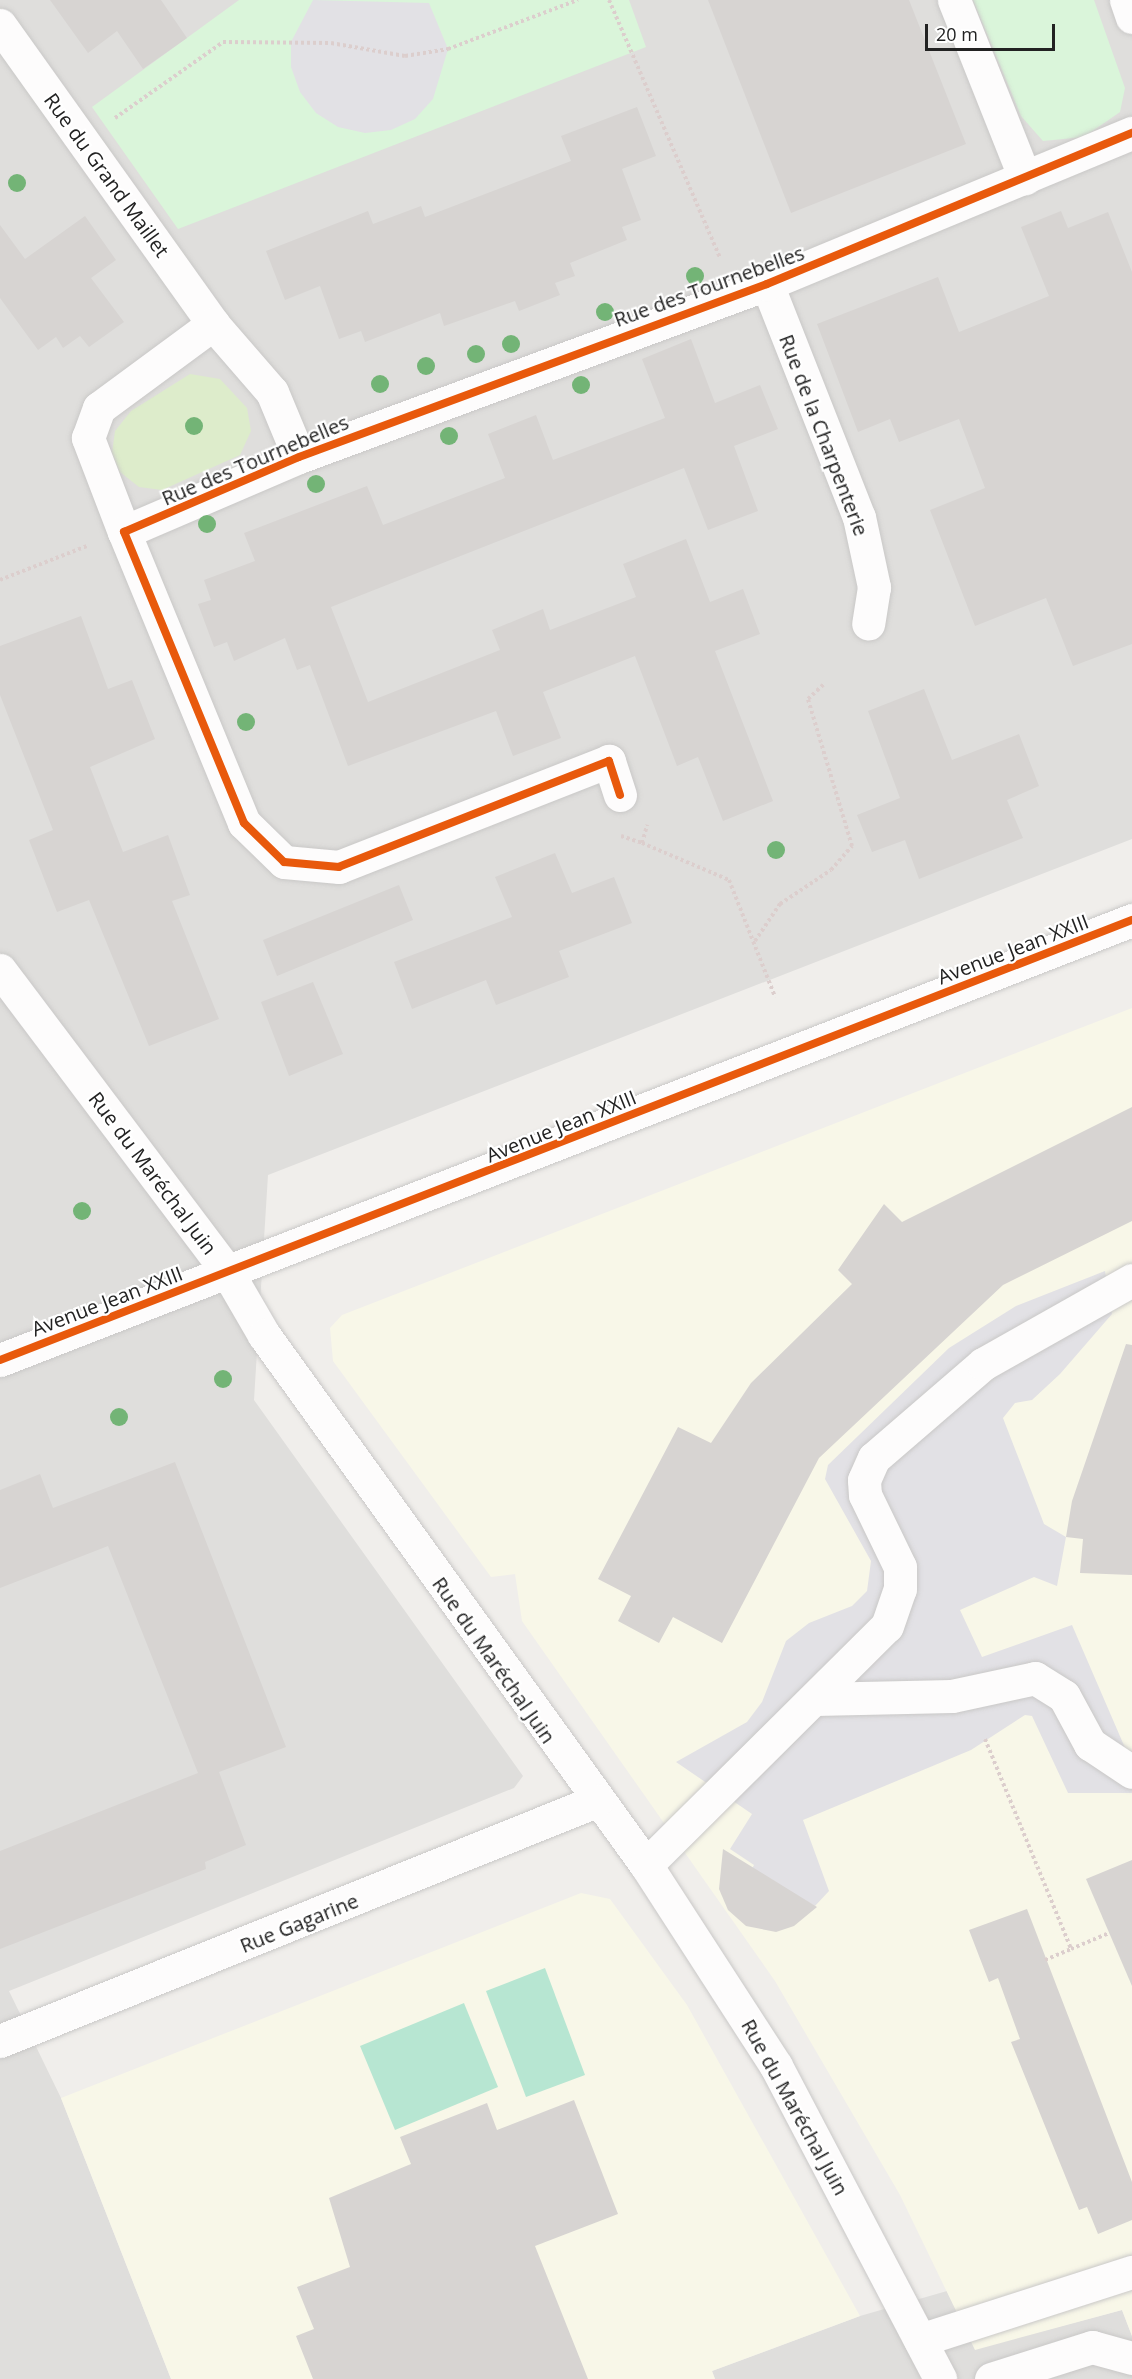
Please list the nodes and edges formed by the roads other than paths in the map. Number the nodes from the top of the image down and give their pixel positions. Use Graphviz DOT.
graph roads {
  1 [pos="954,0"];
  2 [pos="1126,0"];
  3 [pos="1132,17"];
  4 [pos="0,25"];
  5 [pos="1132,134"];
  6 [pos="1025,177"];
  7 [pos="767,284"];
  8 [pos="213,324"];
  9 [pos="299,456"];
  10 [pos="110,538"];
  11 [pos="868,624"];
  12 [pos="620,795"];
  13 [pos="1132,920"];
  14 [pos="0,970"];
  15 [pos="228,1273"];
  16 [pos="1132,1280"];
  17 [pos="0,1360"];
  18 [pos="815,1699"];
  19 [pos="1132,1772"];
  20 [pos="597,1801"];
  21 [pos="646,1865"];
  22 [pos="0,2041"];
  23 [pos="1132,2272"];
  24 [pos="920,2340"];
  25 [pos="1132,2358"];
  26 [pos="940,2379"];
  27 [pos="990,2379"];
  1 -- 6 [label="street"];
  2 -- 3 [label="street"];
  4 -- 8 [label="street, Rue du Grand Maillet"];
  5 -- 6 [label="street, Rue des Tournebelles"];
  6 -- 7 [label="street, Rue des Tournebelles"];
  7 -- 9 [label="street, Rue des Tournebelles"];
  7 -- 11 [label="street, Rue de la Charpenterie"];
  8 -- 9 [label="street, Rue des Tournebelles"];
  8 -- 10 [label="street"];
  9 -- 10 [label="street, Rue des Tournebelles"];
  10 -- 12 [label="street"];
  13 -- 15 [label="street, Avenue Jean XXIII"];
  14 -- 15 [label="street, Rue du Maréchal Juin"];
  15 -- 17 [label="street, Avenue Jean XXIII"];
  15 -- 20 [label="street, Rue du Maréchal Juin"];
  16 -- 18 [label="street"];
  18 -- 19 [label="street"];
  18 -- 21 [label="street"];
  20 -- 21 [label="street, Rue du Maréchal Juin"];
  20 -- 22 [label="street, Rue Gagarine"];
  21 -- 24 [label="street, Rue du Maréchal Juin"];
  23 -- 24 [label="street"];
  24 -- 26 [label="street, Rue du Maréchal Juin"];
  25 -- 27 [label="street"];
}
